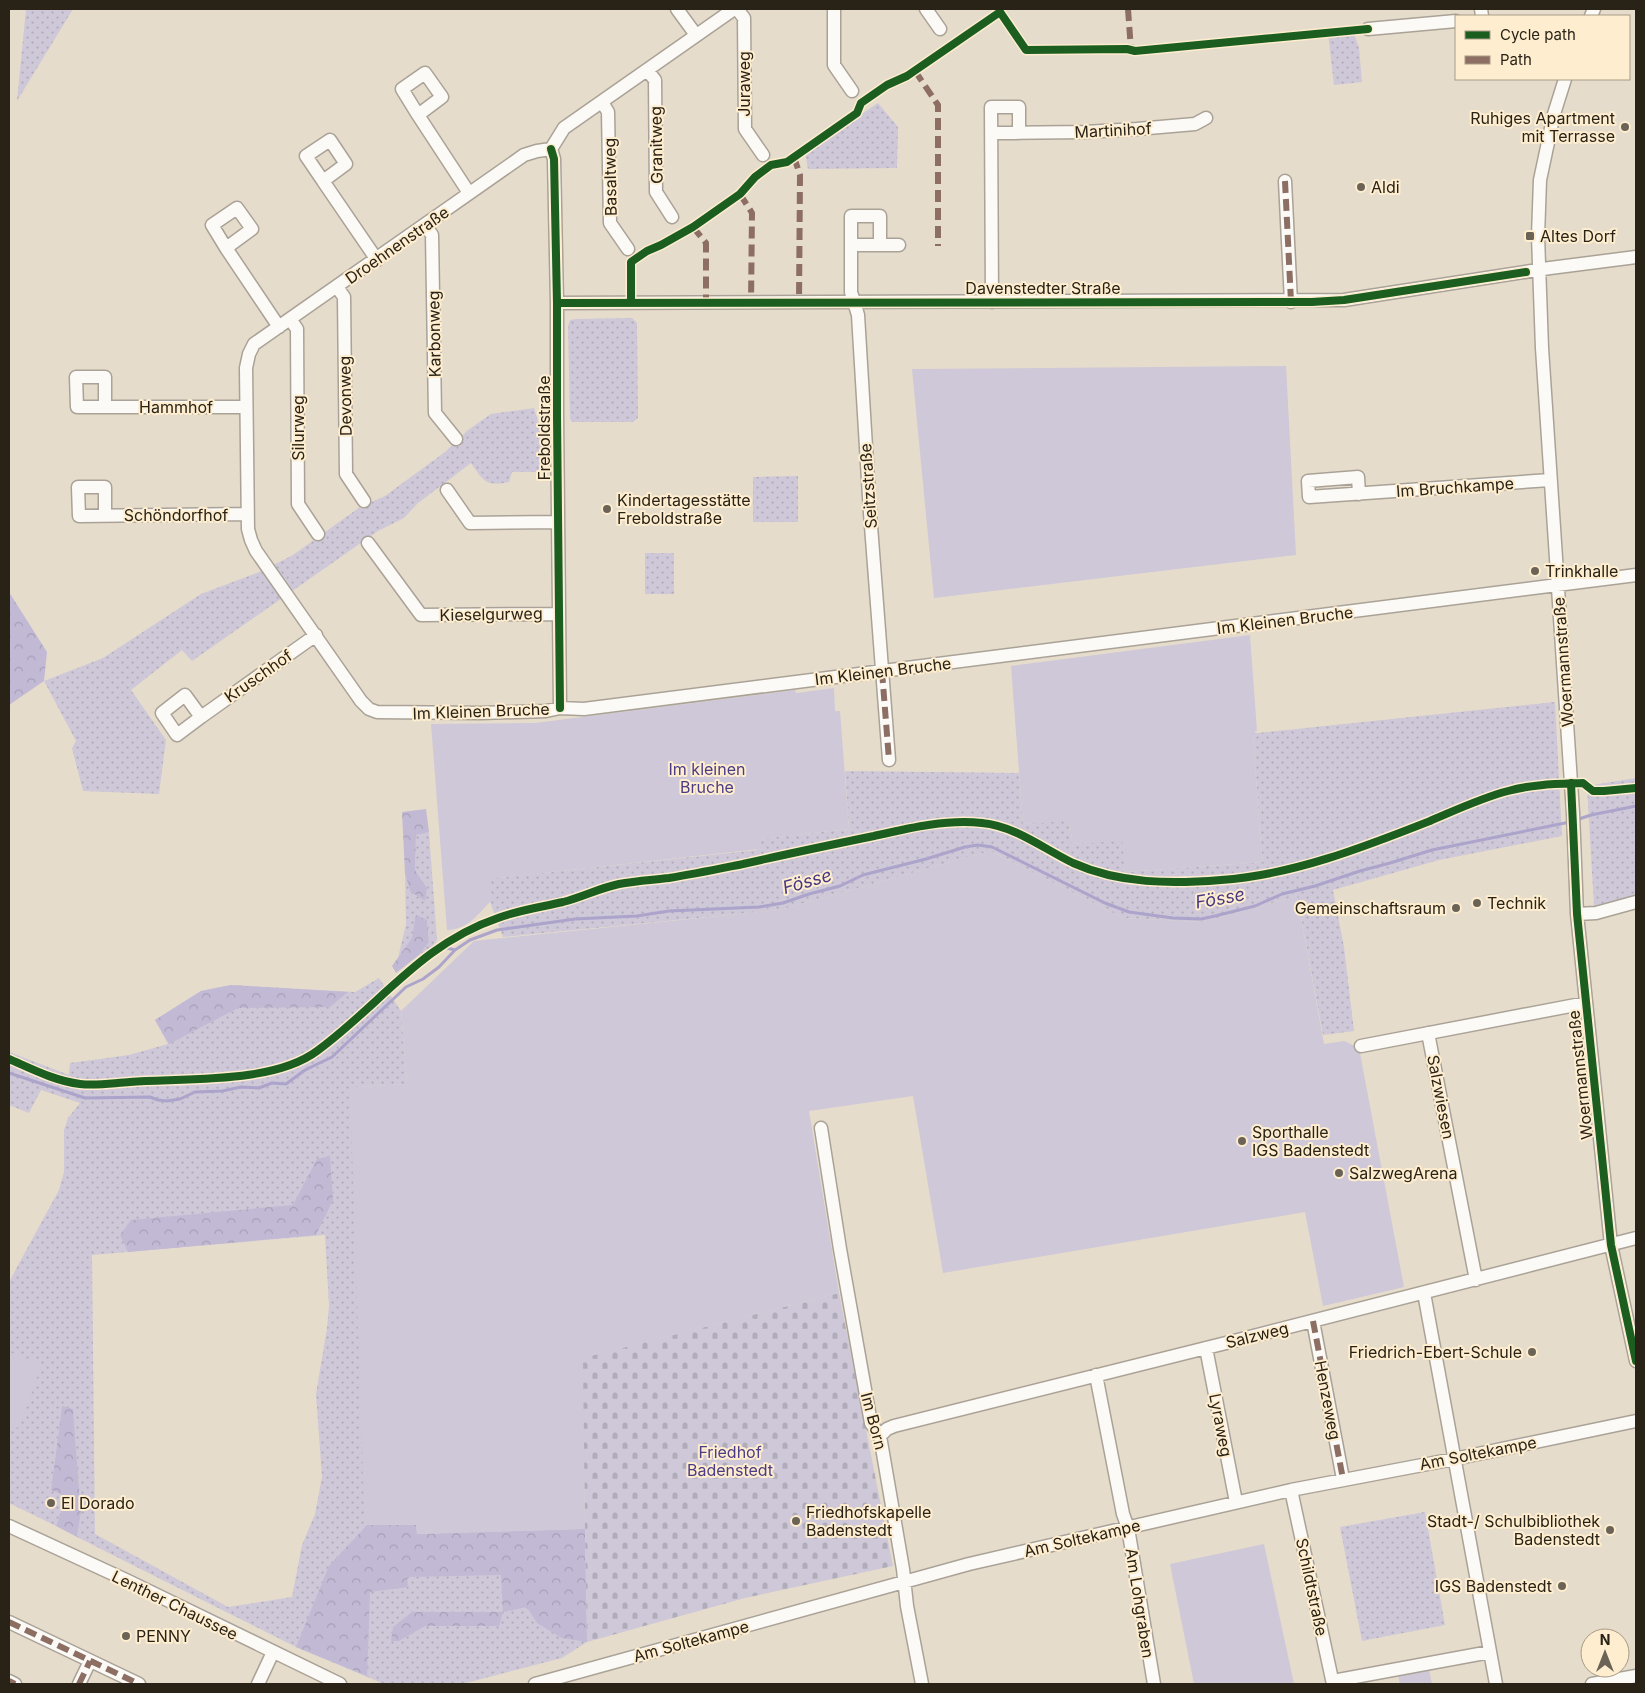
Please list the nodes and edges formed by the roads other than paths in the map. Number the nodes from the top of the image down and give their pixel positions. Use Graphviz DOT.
graph roads {
  1 [pos="677,9"];
  2 [pos="736,9"];
  3 [pos="834,9"];
  4 [pos="926,9"];
  5 [pos="1455,21"];
  6 [pos="940,29"];
  7 [pos="1368,29"];
  8 [pos="696,35"];
  9 [pos="647,70"];
  10 [pos="1565,80"];
  11 [pos="852,91"];
  12 [pos="602,102"];
  13 [pos="418,114"];
  14 [pos="1206,118"];
  15 [pos="991,133"];
  16 [pos="1019,133"];
  17 [pos="551,149"];
  18 [pos="763,154"];
  19 [pos="323,181"];
  20 [pos="1285,181"];
  21 [pos="469,194"];
  22 [pos="672,217"];
  23 [pos="425,225"];
  24 [pos="851,245"];
  25 [pos="880,245"];
  26 [pos="898,245"];
  27 [pos="226,248"];
  28 [pos="628,249"];
  29 [pos="1636,257"];
  30 [pos="377,260"];
  31 [pos="1538,264"];
  32 [pos="337,287"];
  33 [pos="854,302"];
  34 [pos="992,302"];
  35 [pos="1291,302"];
  36 [pos="558,303"];
  37 [pos="290,319"];
  38 [pos="279,327"];
  39 [pos="106,407"];
  40 [pos="246,407"];
  41 [pos="456,439"];
  42 [pos="1550,480"];
  43 [pos="447,490"];
  44 [pos="1360,494"];
  45 [pos="364,501"];
  46 [pos="247,514"];
  47 [pos="104,515"];
  48 [pos="558,522"];
  49 [pos="318,534"];
  50 [pos="368,543"];
  51 [pos="1636,575"];
  52 [pos="275,577"];
  53 [pos="1558,585"];
  54 [pos="560,614"];
  55 [pos="316,636"];
  56 [pos="882,671"];
  57 [pos="560,708"];
  58 [pos="201,717"];
  59 [pos="889,760"];
  60 [pos="1636,902"];
  61 [pos="1577,914"];
  62 [pos="1586,1003"];
  63 [pos="1428,1033"];
  64 [pos="1361,1046"];
  65 [pos="821,1128"];
  66 [pos="1636,1238"];
  67 [pos="1611,1245"];
  68 [pos="1476,1280"];
  69 [pos="1424,1293"];
  70 [pos="1312,1321"];
  71 [pos="1206,1348"];
  72 [pos="1636,1361"];
  73 [pos="1096,1375"];
  74 [pos="1636,1421"];
  75 [pos="880,1436"];
  76 [pos="1454,1459"];
  77 [pos="1343,1480"];
  78 [pos="1291,1490"];
  79 [pos="1236,1502"];
  80 [pos="9,1526"];
  81 [pos="1128,1528"];
  82 [pos="905,1582"];
  83 [pos="9,1622"];
  84 [pos="273,1652"];
  85 [pos="1490,1652"];
  86 [pos="90,1661"];
  87 [pos="1636,1676"];
  88 [pos="9,1681"];
  89 [pos="1333,1682"];
  90 [pos="15,1684"];
  91 [pos="79,1684"];
  92 [pos="138,1684"];
  93 [pos="258,1684"];
  94 [pos="340,1684"];
  95 [pos="535,1684"];
  96 [pos="922,1684"];
  97 [pos="1154,1684"];
  98 [pos="1496,1684"];
  99 [pos="1592,1684"];
  1 -- 8 [label="street"];
  2 -- 8 [label="street"];
  2 -- 18 [label="street, Juraweg"];
  3 -- 11 [label="street"];
  4 -- 6 [label="street"];
  5 -- 7 [label="street"];
  8 -- 9 [label="street"];
  9 -- 12 [label="street"];
  9 -- 22 [label="street, Granitweg"];
  10 -- 31 [label="street, Woermannstraße"];
  12 -- 17 [label="street"];
  12 -- 28 [label="street, Basaltweg"];
  13 -- 21 [label="street"];
  14 -- 16 [label="street, Martinihof"];
  15 -- 16 [label="street, Martinihof"];
  15 -- 16 [label="street"];
  15 -- 34 [label="street"];
  17 -- 21 [label="street, Droehnenstraße"];
  17 -- 36 [label="street, Freboldstraße"];
  19 -- 30 [label="street"];
  20 -- 35 [label="street"];
  21 -- 23 [label="street, Droehnenstraße"];
  23 -- 30 [label="street, Droehnenstraße"];
  23 -- 41 [label="street, Karbonweg"];
  24 -- 25 [label="street"];
  24 -- 25 [label="street, Seitzstraße"];
  24 -- 33 [label="street, Seitzstraße"];
  25 -- 26 [label="street"];
  27 -- 38 [label="street"];
  29 -- 31 [label="street, Davenstedter Straße"];
  30 -- 32 [label="street, Droehnenstraße"];
  31 -- 35 [label="street, Davenstedter Straße"];
  31 -- 42 [label="street, Woermannstraße"];
  32 -- 37 [label="street, Droehnenstraße"];
  32 -- 45 [label="street, Devonweg"];
  33 -- 34 [label="street, Davenstedter Straße"];
  33 -- 36 [label="street, Davenstedter Straße"];
  33 -- 56 [label="street, Seitzstraße"];
  34 -- 35 [label="street, Davenstedter Straße"];
  36 -- 48 [label="street, Freboldstraße"];
  37 -- 38 [label="street, Droehnenstraße"];
  37 -- 49 [label="street, Silurweg"];
  38 -- 40 [label="street, Droehnenstraße"];
  39 -- 40 [label="street, Hammhof"];
  40 -- 46 [label="street, Droehnenstraße"];
  42 -- 44 [label="street, Im Bruchkampe"];
  42 -- 53 [label="street, Woermannstraße"];
  43 -- 48 [label="street"];
  46 -- 47 [label="street, Schöndorfhof"];
  46 -- 52 [label="street, Droehnenstraße"];
  48 -- 54 [label="street, Freboldstraße"];
  50 -- 54 [label="street, Kieselgurweg"];
  51 -- 53 [label="street, Im Kleinen Bruche"];
  52 -- 55 [label="street, Im Kleinen Bruche"];
  53 -- 56 [label="street, Im Kleinen Bruche"];
  53 -- 61 [label="street, Woermannstraße"];
  54 -- 57 [label="street, Freboldstraße"];
  55 -- 57 [label="street, Im Kleinen Bruche"];
  55 -- 58 [label="street, Kruschhof"];
  56 -- 57 [label="street, Im Kleinen Bruche"];
  56 -- 59 [label="street, Seitzstraße"];
  60 -- 61 [label="street"];
  61 -- 62 [label="street, Woermannstraße"];
  62 -- 63 [label="street, Salzwiesen"];
  62 -- 67 [label="street, Woermannstraße"];
  63 -- 64 [label="street, Salzwiesen"];
  63 -- 68 [label="street, Salzwiesen"];
  65 -- 75 [label="street, Im Born"];
  66 -- 67 [label="street, Salzweg"];
  67 -- 68 [label="street, Salzweg"];
  67 -- 72 [label="street, Woermannstraße"];
  68 -- 69 [label="street, Salzweg"];
  69 -- 70 [label="street, Salzweg"];
  69 -- 76 [label="street"];
  70 -- 71 [label="street, Salzweg"];
  70 -- 77 [label="street, Henzeweg"];
  71 -- 73 [label="street, Salzweg"];
  71 -- 79 [label="street, Lyraweg"];
  73 -- 75 [label="street, Salzweg"];
  73 -- 81 [label="street, Am Lohgraben"];
  74 -- 76 [label="street, Am Soltekampe"];
  75 -- 82 [label="street, Im Born"];
  76 -- 77 [label="street, Am Soltekampe"];
  76 -- 85 [label="street"];
  77 -- 78 [label="street, Am Soltekampe"];
  78 -- 79 [label="street, Am Soltekampe"];
  78 -- 89 [label="street, Schildtstraße"];
  79 -- 81 [label="street, Am Soltekampe"];
  80 -- 84 [label="street, Lenther Chaussee"];
  81 -- 82 [label="street, Am Soltekampe"];
  81 -- 97 [label="street, Am Lohgraben"];
  82 -- 95 [label="street, Am Soltekampe"];
  82 -- 96 [label="street, Im Born"];
  83 -- 86 [label="street"];
  84 -- 93 [label="street"];
  84 -- 94 [label="street, Lenther Chaussee"];
  85 -- 89 [label="street"];
  85 -- 98 [label="street"];
  86 -- 91 [label="street"];
  86 -- 92 [label="street"];
  87 -- 99 [label="street"];
  88 -- 90 [label="street"];
}
